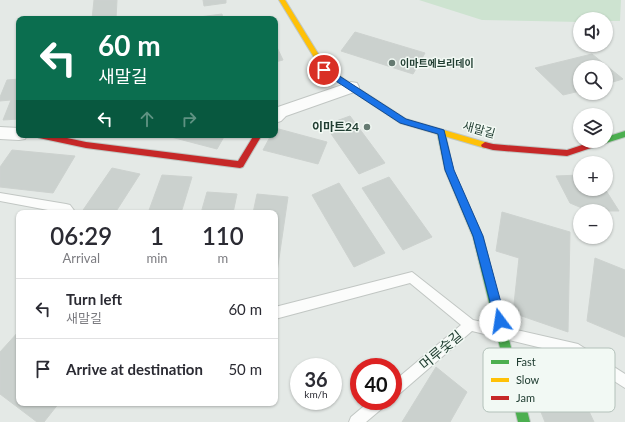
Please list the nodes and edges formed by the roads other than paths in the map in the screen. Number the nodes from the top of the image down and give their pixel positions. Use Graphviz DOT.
graph roads {
  1 [pos="282,0"];
  2 [pos="352,87"];
  3 [pos="278,114"];
  4 [pos="441,132"];
  5 [pos="0,133"];
  6 [pos="16,134"];
  7 [pos="625,134"];
  8 [pos="55,138"];
  9 [pos="256,138"];
  10 [pos="613,138"];
  11 [pos="583,148"];
  12 [pos="0,197"];
  13 [pos="68,210"];
  14 [pos="278,312"];
  15 [pos="470,325"];
  16 [pos="504,334"];
  17 [pos="507,348"];
  18 [pos="569,348"];
  19 [pos="615,375"];
  20 [pos="402,382"];
  21 [pos="625,382"];
  22 [pos="370,410"];
  23 [pos="522,412"];
  24 [pos="356,422"];
  25 [pos="524,422"];
  1 -- 2 [label="street, 새말길"];
  2 -- 3 [label="street"];
  2 -- 4 [label="street, 새말길"];
  4 -- 11 [label="street, 새말길"];
  4 -- 16 [label="street"];
  5 -- 6 [label="street"];
  7 -- 10 [label="street, 새말길"];
  8 -- 9 [label="street"];
  12 -- 13 [label="lane"];
  14 -- 15 [label="lane"];
  15 -- 16 [label="lane"];
  15 -- 20 [label="lane, 머루숯길"];
  16 -- 17 [label="street"];
  16 -- 18 [label="lane"];
  19 -- 21 [label="lane"];
  22 -- 24 [label="lane"];
  23 -- 25 [label="street"];
}
